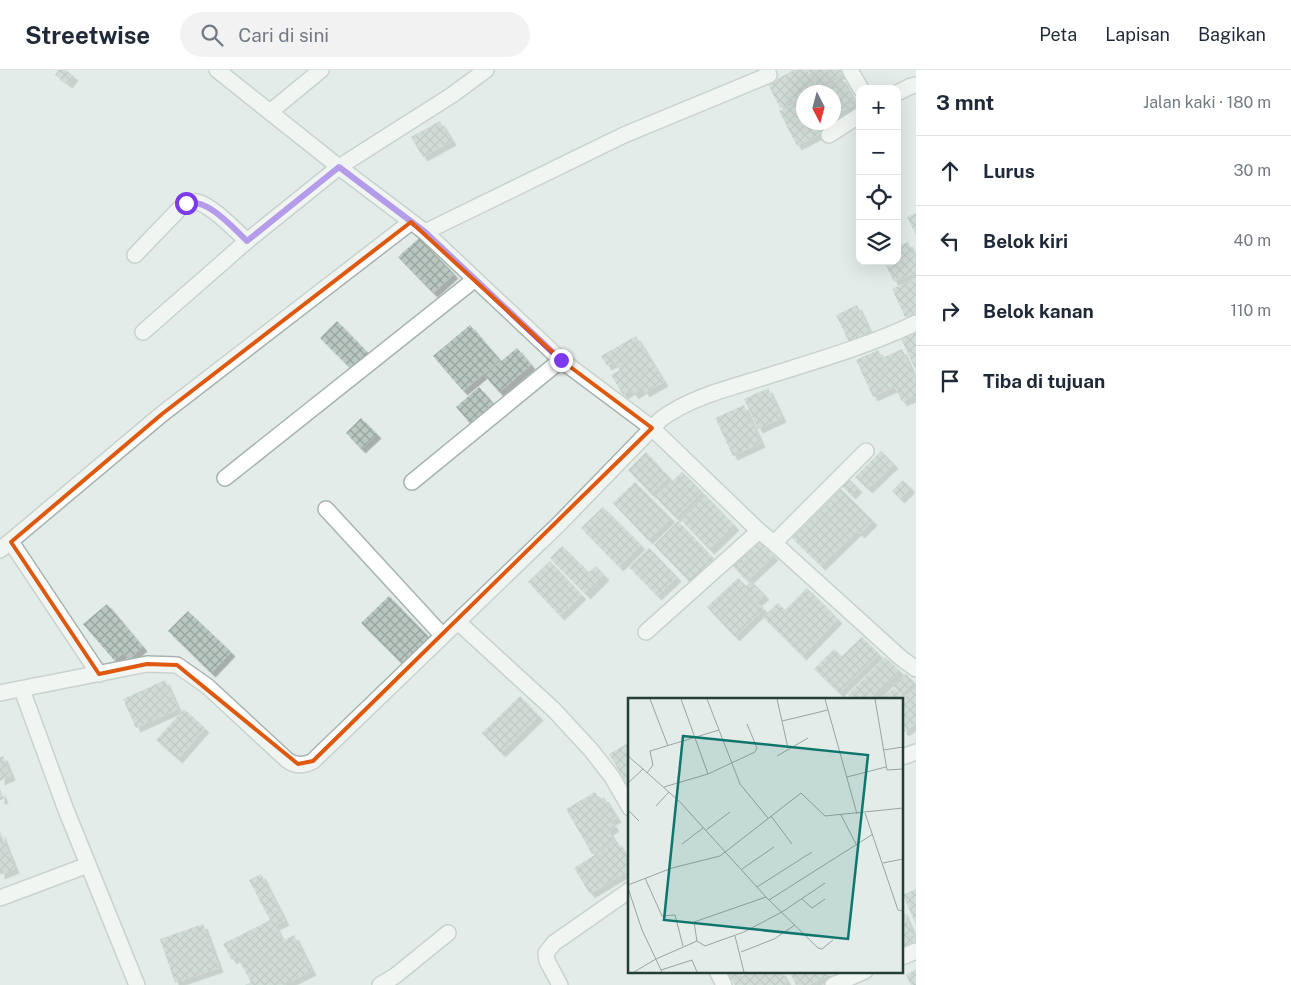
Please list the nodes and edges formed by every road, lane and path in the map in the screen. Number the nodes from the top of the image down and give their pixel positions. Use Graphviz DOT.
graph roads {
  1 [pos="217,70"];
  2 [pos="321,70"];
  3 [pos="486,70"];
  4 [pos="768,70"];
  5 [pos="850,70"];
  6 [pos="859,85"];
  7 [pos="916,85"];
  8 [pos="901,91"];
  9 [pos="270,112"];
  10 [pos="856,117"];
  11 [pos="829,135"];
  12 [pos="339,167"];
  13 [pos="411,222"];
  14 [pos="425,232"];
  15 [pos="247,241"];
  16 [pos="135,254"];
  17 [pos="474,280"];
  18 [pos="916,323"];
  19 [pos="143,332"];
  20 [pos="561,360"];
  21 [pos="652,428"];
  22 [pos="866,451"];
  23 [pos="225,478"];
  24 [pos="412,482"];
  25 [pos="326,509"];
  26 [pos="758,531"];
  27 [pos="774,543"];
  28 [pos="6,546"];
  29 [pos="458,622"];
  30 [pos="646,632"];
  31 [pos="442,635"];
  32 [pos="916,669"];
  33 [pos="99,674"];
  34 [pos="22,690"];
  35 [pos="0,693"];
  36 [pos="916,752"];
  37 [pos="904,756"];
  38 [pos="628,805"];
  39 [pos="88,865"];
  40 [pos="628,891"];
  41 [pos="0,898"];
  42 [pos="448,933"];
  43 [pos="916,951"];
  44 [pos="904,956"];
  45 [pos="718,972"];
  46 [pos="856,976"];
  47 [pos="396,980"];
  48 [pos="137,985"];
  49 [pos="380,985"];
  50 [pos="560,985"];
  51 [pos="724,985"];
  52 [pos="833,985"];
  1 -- 9 [label="street"];
  2 -- 9 [label="street"];
  3 -- 12 [label="street"];
  4 -- 14 [label="street"];
  5 -- 6 [label="street"];
  7 -- 8 [label="street"];
  9 -- 12 [label="street"];
  10 -- 11 [label="street"];
  12 -- 13 [label="street"];
  12 -- 15 [label="street"];
  13 -- 14 [label="street"];
  13 -- 28 [label="street"];
  14 -- 17 [label="street"];
  15 -- 16 [label="street"];
  15 -- 19 [label="street"];
  17 -- 20 [label="street"];
  17 -- 23 [label="street"];
  18 -- 21 [label="street"];
  20 -- 21 [label="street"];
  20 -- 24 [label="street"];
  21 -- 26 [label="street"];
  21 -- 29 [label="street"];
  22 -- 27 [label="street"];
  25 -- 31 [label="street"];
  26 -- 27 [label="street"];
  26 -- 30 [label="street"];
  27 -- 32 [label="street"];
  28 -- 33 [label="street"];
  29 -- 31 [label="street"];
  29 -- 38 [label="street"];
  31 -- 33 [label="street"];
  33 -- 34 [label="street"];
  34 -- 35 [label="street"];
  34 -- 39 [label="street"];
  36 -- 37 [label="street"];
  39 -- 41 [label="street"];
  39 -- 48 [label="street"];
  40 -- 50 [label="street"];
  42 -- 47 [label="street"];
  43 -- 44 [label="street"];
  45 -- 51 [label="street"];
  46 -- 52 [label="street"];
  47 -- 49 [label="street"];
}
